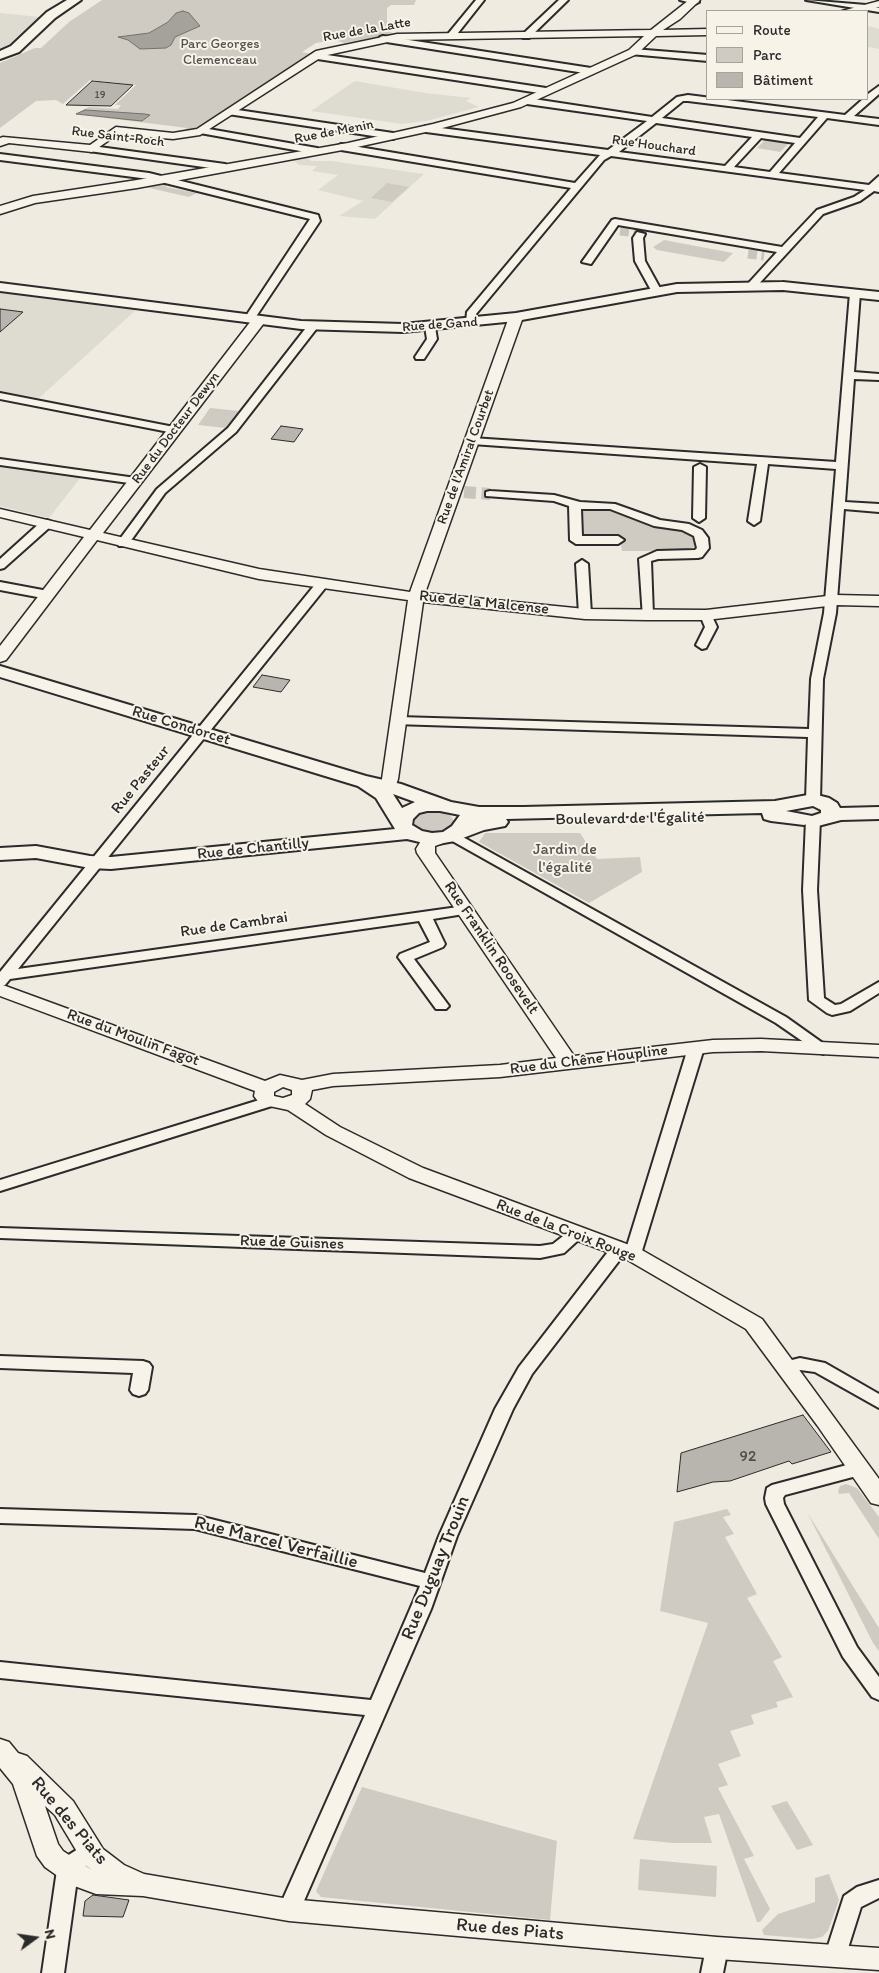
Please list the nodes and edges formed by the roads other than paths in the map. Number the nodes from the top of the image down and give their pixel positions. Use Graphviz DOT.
graph roads {
  1 [pos="75,0"];
  2 [pos="480,0"];
  3 [pos="564,0"];
  4 [pos="810,0"];
  5 [pos="691,1"];
  6 [pos="879,4"];
  7 [pos="864,7"];
  8 [pos="850,10"];
  9 [pos="879,10"];
  10 [pos="654,32"];
  11 [pos="706,32"];
  12 [pos="451,36"];
  13 [pos="526,36"];
  14 [pos="384,39"];
  15 [pos="633,52"];
  16 [pos="3,54"];
  17 [pos="314,56"];
  18 [pos="706,58"];
  19 [pos="591,71"];
  20 [pos="879,89"];
  21 [pos="546,91"];
  22 [pos="869,98"];
  23 [pos="706,100"];
  24 [pos="720,100"];
  25 [pos="785,100"];
  26 [pos="867,100"];
  27 [pos="527,101"];
  28 [pos="775,108"];
  29 [pos="231,112"];
  30 [pos="825,115"];
  31 [pos="847,118"];
  32 [pos="653,119"];
  33 [pos="879,122"];
  34 [pos="426,129"];
  35 [pos="203,131"];
  36 [pos="759,135"];
  37 [pos="393,136"];
  38 [pos="4,141"];
  39 [pos="801,141"];
  40 [pos="341,147"];
  41 [pos="92,149"];
  42 [pos="317,151"];
  43 [pos="608,154"];
  44 [pos="0,157"];
  45 [pos="225,167"];
  46 [pos="726,170"];
  47 [pos="770,176"];
  48 [pos="162,179"];
  49 [pos="879,179"];
  50 [pos="576,186"];
  51 [pos="875,189"];
  52 [pos="0,210"];
  53 [pos="609,230"];
  54 [pos="620,231"];
  55 [pos="784,250"];
  56 [pos="748,254"];
  57 [pos="764,256"];
  58 [pos="776,258"];
  59 [pos="587,262"];
  60 [pos="750,286"];
  61 [pos="0,287"];
  62 [pos="656,290"];
  63 [pos="855,293"];
  64 [pos="879,296"];
  65 [pos="516,317"];
  66 [pos="254,319"];
  67 [pos="471,323"];
  68 [pos="313,326"];
  69 [pos="430,327"];
  70 [pos="420,357"];
  71 [pos="849,375"];
  72 [pos="879,377"];
  73 [pos="0,396"];
  74 [pos="174,430"];
  75 [pos="472,441"];
  76 [pos="763,460"];
  77 [pos="700,461"];
  78 [pos="0,462"];
  79 [pos="842,466"];
  80 [pos="136,482"];
  81 [pos="490,494"];
  82 [pos="575,504"];
  83 [pos="838,505"];
  84 [pos="879,508"];
  85 [pos="0,513"];
  86 [pos="699,518"];
  87 [pos="754,521"];
  88 [pos="46,524"];
  89 [pos="94,536"];
  90 [pos="618,540"];
  91 [pos="123,543"];
  92 [pos="582,564"];
  93 [pos="0,565"];
  94 [pos="322,584"];
  95 [pos="0,586"];
  96 [pos="48,595"];
  97 [pos="416,597"];
  98 [pos="830,601"];
  99 [pos="879,601"];
  100 [pos="585,614"];
  101 [pos="706,614"];
  102 [pos="647,615"];
  103 [pos="702,645"];
  104 [pos="0,657"];
  105 [pos="0,670"];
  106 [pos="399,721"];
  107 [pos="202,732"];
  108 [pos="815,733"];
  109 [pos="385,790"];
  110 [pos="879,804"];
  111 [pos="448,807"];
  112 [pos="813,810"];
  113 [pos="879,813"];
  114 [pos="406,828"];
  115 [pos="450,835"];
  116 [pos="0,854"];
  117 [pos="96,863"];
  118 [pos="465,910"];
  119 [pos="424,916"];
  120 [pos="2,983"];
  121 [pos="879,986"];
  122 [pos="441,1006"];
  123 [pos="696,1048"];
  124 [pos="823,1049"];
  125 [pos="879,1051"];
  126 [pos="569,1063"];
  127 [pos="267,1095"];
  128 [pos="296,1095"];
  129 [pos="0,1186"];
  130 [pos="0,1233"];
  131 [pos="578,1233"];
  132 [pos="626,1251"];
  133 [pos="0,1362"];
  134 [pos="786,1367"];
  135 [pos="139,1390"];
  136 [pos="879,1402"];
  137 [pos="858,1469"];
  138 [pos="879,1497"];
  139 [pos="0,1516"];
  140 [pos="431,1582"];
  141 [pos="0,1670"];
  142 [pos="879,1692"];
  143 [pos="376,1708"];
  144 [pos="0,1749"];
  145 [pos="89,1850"];
  146 [pos="68,1870"];
  147 [pos="143,1885"];
  148 [pos="879,1889"];
  149 [pos="289,1910"];
  150 [pos="836,1956"];
  151 [pos="879,1959"];
  152 [pos="715,1960"];
  153 [pos="53,1973"];
  1 -- 16 [label="main road"];
  2 -- 12 [label="street"];
  3 -- 13 [label="street"];
  4 -- 7 [label="street"];
  5 -- 10 [label="street, Rue de Menin"];
  6 -- 7 [label="street"];
  7 -- 8 [label="street"];
  7 -- 9 [label="street"];
  10 -- 11 [label="street, Rue de la Latte"];
  10 -- 13 [label="street, Rue de la Latte"];
  10 -- 15 [label="street, Rue de Menin"];
  12 -- 13 [label="street, Rue de la Latte"];
  12 -- 14 [label="street, Rue de la Latte"];
  14 -- 17 [label="street, Rue de la Latte"];
  14 -- 19 [label="street"];
  15 -- 18 [label="street"];
  15 -- 19 [label="street, Rue de Menin"];
  17 -- 21 [label="street"];
  17 -- 29 [label="street, Rue de la Latte"];
  19 -- 21 [label="street, Rue de Menin"];
  20 -- 22 [label="street"];
  21 -- 27 [label="street, Rue de Menin"];
  23 -- 32 [label="street"];
  24 -- 28 [label="street"];
  25 -- 28 [label="street"];
  26 -- 31 [label="street"];
  27 -- 32 [label="street"];
  27 -- 34 [label="street, Rue de Menin"];
  28 -- 30 [label="street"];
  29 -- 35 [label="street, Rue de la Latte"];
  29 -- 37 [label="street"];
  30 -- 31 [label="street"];
  30 -- 39 [label="street"];
  31 -- 33 [label="street"];
  32 -- 36 [label="street"];
  32 -- 43 [label="street"];
  34 -- 37 [label="street, Rue de Menin"];
  34 -- 43 [label="street, Rue Houchard"];
  35 -- 41 [label="street, Rue de la Latte"];
  35 -- 42 [label="street"];
  36 -- 39 [label="street"];
  36 -- 46 [label="street"];
  37 -- 40 [label="street, Rue de Menin"];
  38 -- 41 [label="street, Rue Saint-Roch"];
  39 -- 47 [label="street"];
  40 -- 42 [label="street, Rue de Menin"];
  40 -- 50 [label="street"];
  41 -- 45 [label="street, Rue Saint-Roch"];
  42 -- 45 [label="street, Rue de Menin"];
  43 -- 46 [label="street, Rue Houchard"];
  43 -- 50 [label="street"];
  44 -- 48 [label="street"];
  45 -- 48 [label="street, Rue de Menin"];
  46 -- 47 [label="street, Rue Houchard"];
  47 -- 51 [label="street, Rue Houchard"];
  48 -- 52 [label="street, Rue de Menin"];
  48 -- 66 [label="street"];
  49 -- 51 [label="street"];
  50 -- 67 [label="street"];
  51 -- 55 [label="street"];
  53 -- 54 [label="street"];
  53 -- 55 [label="street"];
  53 -- 59 [label="street"];
  55 -- 58 [label="street"];
  56 -- 62 [label="street"];
  57 -- 58 [label="street"];
  58 -- 60 [label="street"];
  60 -- 62 [label="main road, Rue de Gand"];
  60 -- 63 [label="main road, Rue de Gand"];
  61 -- 66 [label="main road, Rue de Gand"];
  62 -- 65 [label="main road, Rue de Gand"];
  63 -- 64 [label="main road, Rue de Gand"];
  63 -- 71 [label="street"];
  65 -- 67 [label="main road, Rue de Gand"];
  65 -- 75 [label="street, Rue de l'Amiral Courbet"];
  66 -- 68 [label="main road, Rue de Gand"];
  66 -- 74 [label="street, Rue du Docteur Dewyn"];
  67 -- 69 [label="main road, Rue de Gand"];
  68 -- 69 [label="main road, Rue de Gand"];
  68 -- 91 [label="street"];
  69 -- 70 [label="street"];
  71 -- 72 [label="street"];
  71 -- 79 [label="street"];
  73 -- 74 [label="street"];
  74 -- 80 [label="street, Rue du Docteur Dewyn"];
  75 -- 77 [label="street"];
  75 -- 97 [label="street, Rue de l'Amiral Courbet"];
  76 -- 77 [label="street"];
  76 -- 79 [label="street"];
  76 -- 87 [label="street"];
  77 -- 86 [label="street"];
  78 -- 80 [label="street"];
  79 -- 83 [label="street"];
  80 -- 89 [label="street, Rue du Docteur Dewyn"];
  81 -- 82 [label="street"];
  82 -- 90 [label="street"];
  82 -- 102 [label="street"];
  83 -- 84 [label="street"];
  83 -- 98 [label="street"];
  85 -- 88 [label="street, Rue de la Malcense"];
  88 -- 89 [label="street, Rue de la Malcense"];
  88 -- 93 [label="street"];
  89 -- 91 [label="street, Rue de la Malcense"];
  89 -- 96 [label="street"];
  91 -- 94 [label="street, Rue de la Malcense"];
  92 -- 100 [label="street"];
  94 -- 97 [label="street, Rue de la Malcense"];
  94 -- 107 [label="street, Rue Pasteur"];
  95 -- 96 [label="street"];
  96 -- 104 [label="street"];
  97 -- 100 [label="street, Rue de la Malcense"];
  97 -- 106 [label="street"];
  98 -- 99 [label="street, Rue de la Malcense"];
  98 -- 101 [label="street, Rue de la Malcense"];
  98 -- 108 [label="street"];
  100 -- 102 [label="street, Rue de la Malcense"];
  101 -- 102 [label="street, Rue de la Malcense"];
  101 -- 103 [label="street"];
  105 -- 107 [label="main road, Rue Condorcet"];
  106 -- 108 [label="street"];
  106 -- 109 [label="street"];
  107 -- 109 [label="main road, Rue Condorcet"];
  107 -- 117 [label="street, Rue Pasteur"];
  108 -- 112 [label="street"];
  109 -- 111 [label="main road, Rue Condorcet"];
  109 -- 114 [label="main road, Rue Condorcet"];
  110 -- 112 [label="main road, Boulevard de l'Égalité"];
  111 -- 112 [label="main road, Boulevard de l'Égalité"];
  111 -- 114 [label="main road"];
  111 -- 115 [label="main road"];
  112 -- 113 [label="main road, Boulevard de l'Égalité"];
  112 -- 115 [label="main road, Boulevard de l'Égalité"];
  112 -- 121 [label="street"];
  114 -- 115 [label="main road, Rue de Chantilly"];
  114 -- 117 [label="main road, Rue de Chantilly"];
  115 -- 118 [label="street, Rue Franklin Roosevelt"];
  115 -- 124 [label="street"];
  116 -- 117 [label="main road, Rue de Chantilly"];
  117 -- 120 [label="street, Rue Pasteur"];
  118 -- 119 [label="street, Rue de Cambrai"];
  118 -- 126 [label="street, Rue Franklin Roosevelt"];
  119 -- 120 [label="street, Rue de Cambrai"];
  119 -- 122 [label="street"];
  120 -- 127 [label="street, Rue du Moulin Fagot"];
  123 -- 124 [label="street, Rue du Chêne Houpline"];
  123 -- 126 [label="street, Rue du Chêne Houpline"];
  123 -- 132 [label="street"];
  124 -- 125 [label="street, Rue du Chêne Houpline"];
  126 -- 128 [label="street, Rue du Chêne Houpline"];
  127 -- 128 [label="street, Rue du Moulin Fagot"];
  127 -- 129 [label="street"];
  128 -- 131 [label="street, Rue de la Croix Rouge"];
  130 -- 131 [label="street, Rue de Guisnes"];
  131 -- 132 [label="street, Rue de la Croix Rouge"];
  132 -- 134 [label="street, Rue de la Croix Rouge"];
  132 -- 140 [label="street, Rue Duguay Trouin"];
  133 -- 135 [label="street"];
  134 -- 136 [label="street"];
  134 -- 137 [label="street, Rue de la Croix Rouge"];
  137 -- 138 [label="street, Rue de la Croix Rouge"];
  137 -- 142 [label="street"];
  139 -- 140 [label="street, Rue Marcel Verfaillie"];
  140 -- 143 [label="street, Rue Duguay Trouin"];
  141 -- 143 [label="street"];
  143 -- 149 [label="street, Rue Duguay Trouin"];
  144 -- 145 [label="street, Rue des Piats"];
  144 -- 146 [label="street, Rue des Piats"];
  145 -- 146 [label="street"];
  145 -- 147 [label="street, Rue des Piats"];
  146 -- 147 [label="street, Rue des Piats"];
  146 -- 153 [label="street"];
  147 -- 149 [label="street, Rue des Piats"];
  148 -- 150 [label="street"];
  149 -- 152 [label="street, Rue des Piats"];
  150 -- 151 [label="street, Rue des Piats"];
  150 -- 152 [label="street, Rue des Piats"];
}
